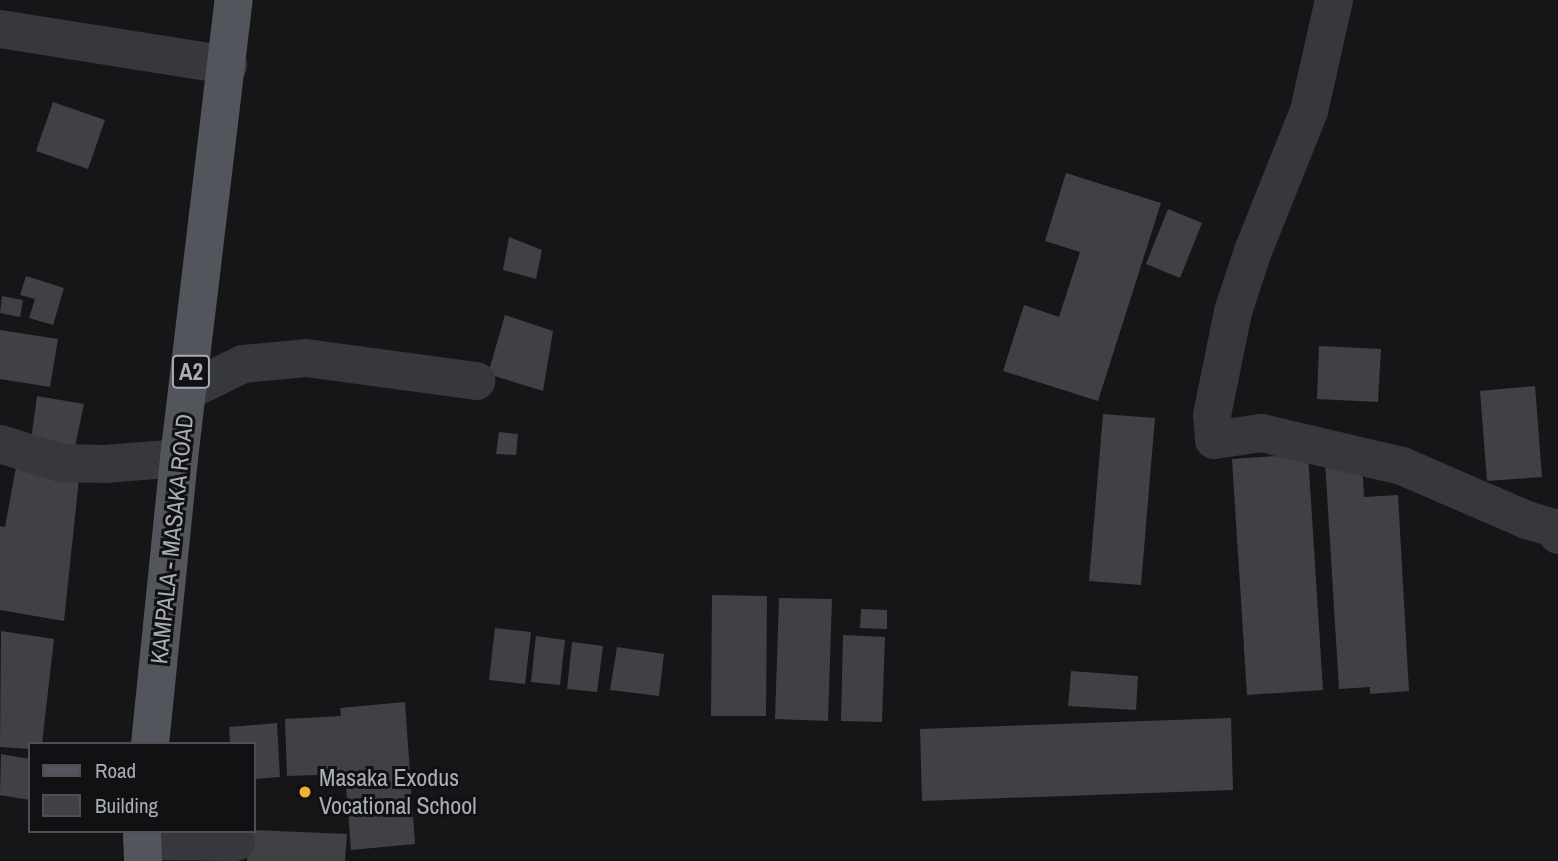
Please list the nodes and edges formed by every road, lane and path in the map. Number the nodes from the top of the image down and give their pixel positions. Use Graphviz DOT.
graph roads {
  1 [pos="234,0"];
  2 [pos="1334,0"];
  3 [pos="0,29"];
  4 [pos="228,65"];
  5 [pos="476,380"];
  6 [pos="188,391"];
  7 [pos="0,444"];
  8 [pos="179,458"];
  9 [pos="1558,535"];
  10 [pos="150,742"];
  11 [pos="236,842"];
  12 [pos="142,844"];
  1 -- 4 [label="main road, KAMPALA - MASAKA ROAD / A2"];
  2 -- 9 [label="street"];
  3 -- 4 [label="street"];
  4 -- 6 [label="main road, KAMPALA - MASAKA ROAD / A2"];
  5 -- 6 [label="street"];
  6 -- 8 [label="main road, KAMPALA - MASAKA ROAD / A2"];
  7 -- 8 [label="street"];
  8 -- 10 [label="main road, KAMPALA - MASAKA ROAD / A2"];
  11 -- 12 [label="street"];
}
